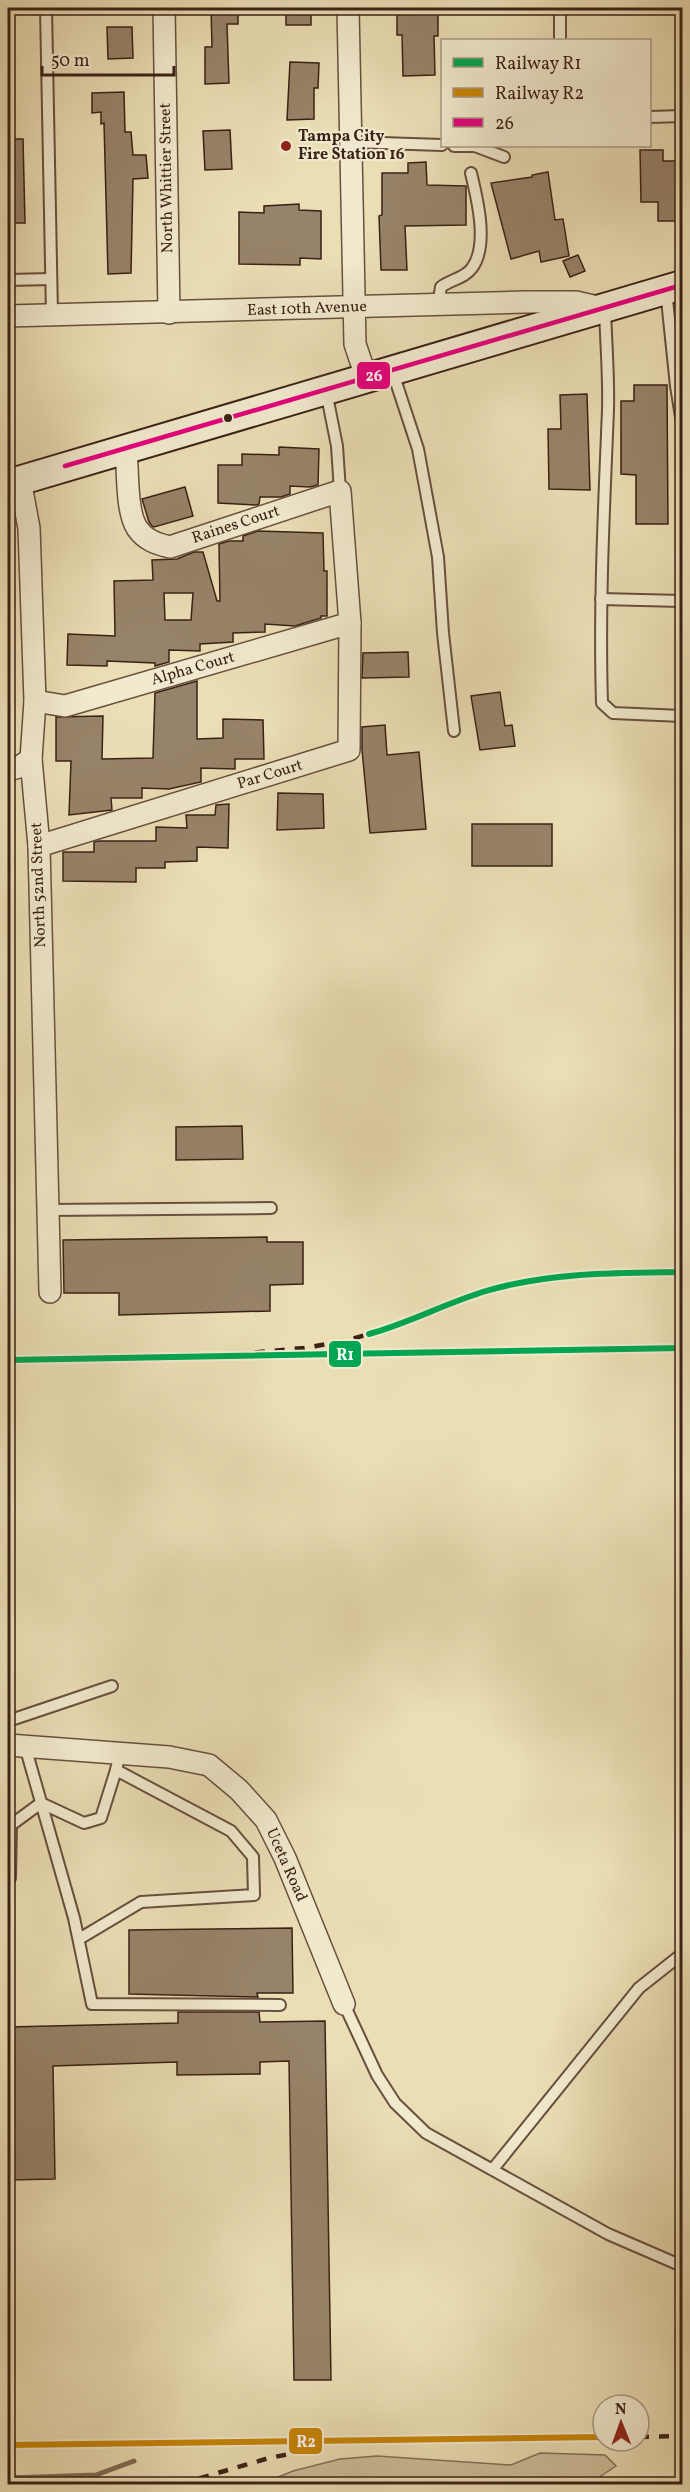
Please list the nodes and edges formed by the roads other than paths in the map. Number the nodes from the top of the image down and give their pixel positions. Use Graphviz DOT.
graph roads {
  1 [pos="46,8"];
  2 [pos="164,8"];
  3 [pos="348,8"];
  4 [pos="560,8"];
  5 [pos="560,39"];
  6 [pos="682,116"];
  7 [pos="651,117"];
  8 [pos="351,142"];
  9 [pos="441,145"];
  10 [pos="478,147"];
  11 [pos="504,157"];
  12 [pos="471,173"];
  13 [pos="51,279"];
  14 [pos="8,280"];
  15 [pos="674,288"];
  16 [pos="438,305"];
  17 [pos="354,308"];
  18 [pos="605,309"];
  19 [pos="169,313"];
  20 [pos="52,315"];
  21 [pos="8,316"];
  22 [pos="379,373"];
  23 [pos="325,389"];
  24 [pos="682,423"];
  25 [pos="126,448"];
  26 [pos="14,482"];
  27 [pos="340,491"];
  28 [pos="601,598"];
  29 [pos="682,601"];
  30 [pos="350,623"];
  31 [pos="36,701"];
  32 [pos="682,716"];
  33 [pos="454,731"];
  34 [pos="31,759"];
  35 [pos="8,770"];
  36 [pos="39,846"];
  37 [pos="271,1208"];
  38 [pos="48,1210"];
  39 [pos="50,1292"];
  40 [pos="112,1686"];
  41 [pos="8,1726"];
  42 [pos="16,1745"];
  43 [pos="118,1761"];
  44 [pos="41,1803"];
  45 [pos="10,1878"];
  46 [pos="79,1939"];
  47 [pos="682,1954"];
  48 [pos="344,2004"];
  49 [pos="280,2005"];
  50 [pos="493,2169"];
  51 [pos="682,2266"];
  1 -- 13 [label="lane"];
  2 -- 19 [label="street, North Whittier Street"];
  3 -- 8 [label="street"];
  4 -- 5 [label="lane"];
  6 -- 7 [label="lane"];
  8 -- 9 [label="lane"];
  8 -- 17 [label="street"];
  10 -- 11 [label="lane"];
  12 -- 16 [label="lane"];
  13 -- 14 [label="lane"];
  13 -- 20 [label="lane"];
  15 -- 18 [label="street"];
  15 -- 24 [label="lane"];
  16 -- 17 [label="street, East 10th Avenue"];
  16 -- 18 [label="street, East 10th Avenue"];
  17 -- 19 [label="street, East 10th Avenue"];
  17 -- 22 [label="street"];
  18 -- 22 [label="street"];
  18 -- 28 [label="lane"];
  19 -- 20 [label="street, East 10th Avenue"];
  20 -- 21 [label="street, East 10th Avenue"];
  22 -- 23 [label="street"];
  22 -- 33 [label="lane"];
  23 -- 25 [label="street"];
  23 -- 27 [label="lane"];
  25 -- 26 [label="street"];
  25 -- 27 [label="street, Raines Court"];
  26 -- 31 [label="street, North 52nd Street"];
  27 -- 30 [label="street, Par Court"];
  28 -- 29 [label="lane"];
  28 -- 32 [label="lane"];
  30 -- 31 [label="street, Alpha Court"];
  30 -- 36 [label="street, Par Court"];
  31 -- 34 [label="street, North 52nd Street"];
  34 -- 35 [label="street"];
  34 -- 36 [label="street, North 52nd Street"];
  36 -- 38 [label="street, North 52nd Street"];
  37 -- 38 [label="lane"];
  38 -- 39 [label="street, North 52nd Street"];
  40 -- 41 [label="lane"];
  42 -- 43 [label="street, Uceta Road"];
  42 -- 44 [label="lane"];
  43 -- 44 [label="lane"];
  43 -- 46 [label="lane"];
  43 -- 48 [label="street, Uceta Road"];
  44 -- 45 [label="lane"];
  44 -- 46 [label="lane"];
  46 -- 49 [label="lane"];
  47 -- 50 [label="lane"];
  48 -- 50 [label="lane"];
  50 -- 51 [label="lane"];
}
